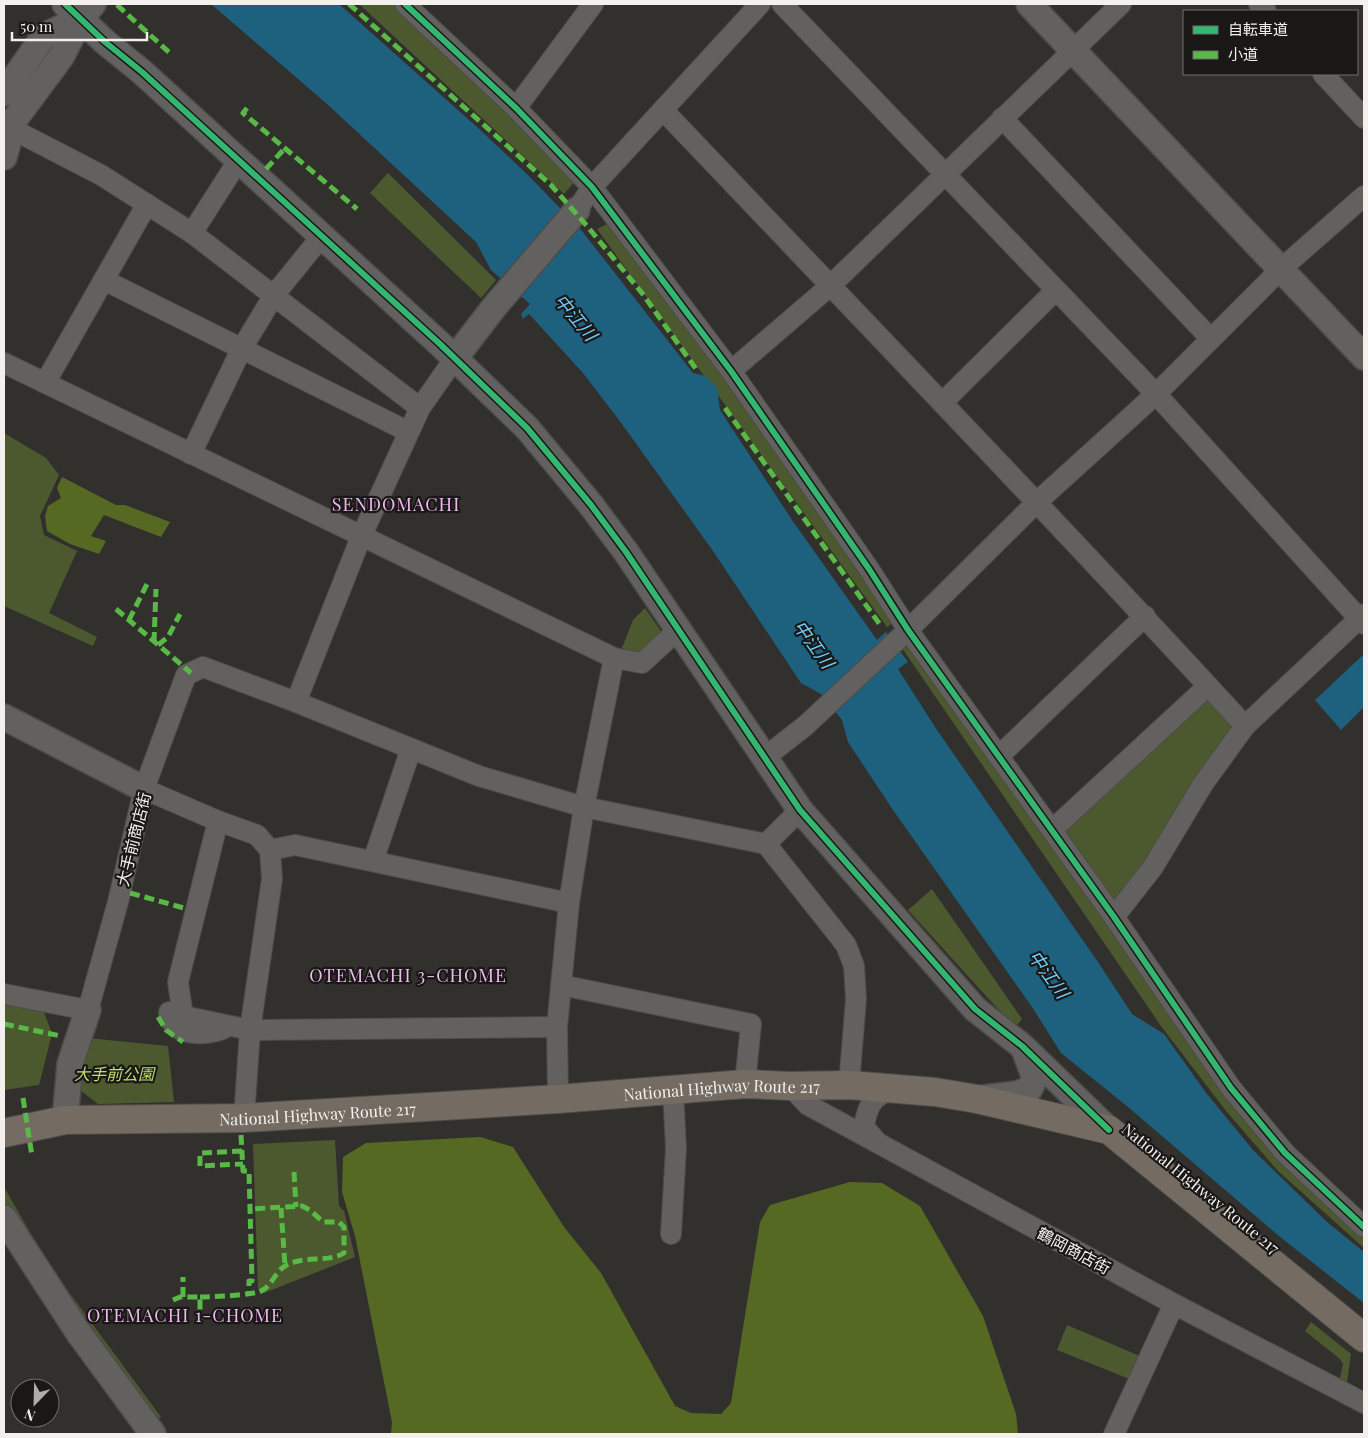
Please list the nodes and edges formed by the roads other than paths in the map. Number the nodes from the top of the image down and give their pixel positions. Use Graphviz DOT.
graph roads {
  1 [pos="405,4"];
  2 [pos="760,4"];
  3 [pos="782,4"];
  4 [pos="1029,4"];
  5 [pos="1121,4"];
  6 [pos="590,5"];
  7 [pos="80,8"];
  8 [pos="1072,50"];
  9 [pos="1325,75"];
  10 [pos="4,93"];
  11 [pos="516,108"];
  12 [pos="663,110"];
  13 [pos="1002,118"];
  14 [pos="1364,118"];
  15 [pos="6,143"];
  16 [pos="238,161"];
  17 [pos="945,173"];
  18 [pos="592,187"];
  19 [pos="1364,196"];
  20 [pos="147,204"];
  21 [pos="577,210"];
  22 [pos="192,233"];
  23 [pos="322,236"];
  24 [pos="1282,269"];
  25 [pos="104,280"];
  26 [pos="830,286"];
  27 [pos="1056,290"];
  28 [pos="274,295"];
  29 [pos="1211,339"];
  30 [pos="242,350"];
  31 [pos="1364,357"];
  32 [pos="455,358"];
  33 [pos="5,366"];
  34 [pos="732,371"];
  35 [pos="45,383"];
  36 [pos="1156,394"];
  37 [pos="942,403"];
  38 [pos="420,408"];
  39 [pos="409,432"];
  40 [pos="191,454"];
  41 [pos="1037,502"];
  42 [pos="361,537"];
  43 [pos="1144,616"];
  44 [pos="1362,619"];
  45 [pos="678,628"];
  46 [pos="904,633"];
  47 [pos="614,658"];
  48 [pos="1208,686"];
  49 [pos="296,702"];
  50 [pos="4,717"];
  51 [pos="1245,726"];
  52 [pos="412,749"];
  53 [pos="999,756"];
  54 [pos="764,758"];
  55 [pos="144,789"];
  56 [pos="584,807"];
  57 [pos="800,810"];
  58 [pos="218,821"];
  59 [pos="1052,830"];
  60 [pos="766,844"];
  61 [pos="270,850"];
  62 [pos="374,861"];
  63 [pos="569,903"];
  64 [pos="1114,917"];
  65 [pos="561,985"];
  66 [pos="4,994"];
  67 [pos="88,1010"];
  68 [pos="241,1028"];
  69 [pos="556,1028"];
  70 [pos="1022,1046"];
  71 [pos="745,1084"];
  72 [pos="849,1085"];
  73 [pos="790,1086"];
  74 [pos="899,1088"];
  75 [pos="673,1090"];
  76 [pos="558,1099"];
  77 [pos="976,1099"];
  78 [pos="244,1118"];
  79 [pos="66,1120"];
  80 [pos="1108,1130"];
  81 [pos="4,1133"];
  82 [pos="878,1144"];
  83 [pos="4,1218"];
  84 [pos="1364,1228"];
  85 [pos="671,1234"];
  86 [pos="1174,1304"];
  87 [pos="1364,1338"];
  88 [pos="1364,1403"];
  89 [pos="153,1434"];
  90 [pos="1114,1434"];
  1 -- 11 [label="street"];
  2 -- 12 [label="street"];
  3 -- 17 [label="street"];
  4 -- 8 [label="street"];
  5 -- 8 [label="street"];
  6 -- 11 [label="street"];
  7 -- 10 [label="street"];
  7 -- 15 [label="street"];
  7 -- 16 [label="street"];
  8 -- 13 [label="street"];
  8 -- 24 [label="street"];
  9 -- 14 [label="street"];
  11 -- 18 [label="street"];
  12 -- 18 [label="street"];
  12 -- 26 [label="street"];
  13 -- 17 [label="street"];
  13 -- 29 [label="street"];
  15 -- 20 [label="street"];
  16 -- 22 [label="street"];
  16 -- 23 [label="street"];
  17 -- 26 [label="street"];
  17 -- 27 [label="street"];
  18 -- 21 [label="street"];
  18 -- 34 [label="street"];
  19 -- 24 [label="street"];
  20 -- 22 [label="street"];
  20 -- 25 [label="street"];
  21 -- 32 [label="street"];
  22 -- 28 [label="street"];
  23 -- 28 [label="street"];
  23 -- 32 [label="street"];
  24 -- 29 [label="street"];
  24 -- 31 [label="street"];
  25 -- 30 [label="street"];
  25 -- 35 [label="street"];
  26 -- 34 [label="street"];
  26 -- 37 [label="street"];
  27 -- 36 [label="street"];
  27 -- 37 [label="street"];
  28 -- 30 [label="street"];
  28 -- 38 [label="street"];
  29 -- 36 [label="street"];
  30 -- 39 [label="street"];
  30 -- 40 [label="street"];
  32 -- 38 [label="street"];
  32 -- 45 [label="street"];
  33 -- 35 [label="street"];
  34 -- 46 [label="street"];
  35 -- 40 [label="street"];
  36 -- 41 [label="street"];
  36 -- 44 [label="street"];
  37 -- 41 [label="street"];
  38 -- 39 [label="street"];
  39 -- 42 [label="street"];
  40 -- 42 [label="street"];
  41 -- 43 [label="street"];
  41 -- 46 [label="street"];
  42 -- 47 [label="street"];
  42 -- 49 [label="street"];
  43 -- 48 [label="street"];
  43 -- 53 [label="street"];
  44 -- 51 [label="street"];
  45 -- 47 [label="street"];
  45 -- 54 [label="street"];
  46 -- 53 [label="street"];
  46 -- 54 [label="street"];
  47 -- 56 [label="street"];
  48 -- 51 [label="street"];
  48 -- 59 [label="street"];
  49 -- 52 [label="street, 大手前商店街"];
  49 -- 55 [label="street, 大手前商店街"];
  50 -- 55 [label="street"];
  51 -- 64 [label="street"];
  52 -- 56 [label="street, 大手前商店街"];
  52 -- 62 [label="street"];
  53 -- 59 [label="street"];
  54 -- 57 [label="street"];
  55 -- 58 [label="street"];
  55 -- 67 [label="street, 大手前商店街"];
  56 -- 60 [label="street, 大手前商店街"];
  56 -- 63 [label="street"];
  57 -- 60 [label="street"];
  57 -- 70 [label="street"];
  58 -- 61 [label="street"];
  58 -- 68 [label="street"];
  59 -- 64 [label="street"];
  60 -- 72 [label="street"];
  61 -- 62 [label="street"];
  61 -- 68 [label="street"];
  62 -- 63 [label="street"];
  63 -- 65 [label="street"];
  64 -- 84 [label="street"];
  65 -- 69 [label="street"];
  65 -- 71 [label="street"];
  66 -- 67 [label="street"];
  67 -- 79 [label="street, 大手前商店街"];
  68 -- 69 [label="street"];
  68 -- 78 [label="street"];
  69 -- 76 [label="street"];
  70 -- 77 [label="street"];
  70 -- 80 [label="street"];
  71 -- 73 [label="highway, National Highway Route 217"];
  71 -- 75 [label="highway, National Highway Route 217"];
  72 -- 73 [label="highway, National Highway Route 217"];
  72 -- 74 [label="highway, National Highway Route 217"];
  73 -- 82 [label="street, 鶴岡商店街"];
  74 -- 77 [label="highway, National Highway Route 217"];
  74 -- 82 [label="street"];
  75 -- 76 [label="highway, National Highway Route 217"];
  75 -- 85 [label="street"];
  76 -- 78 [label="highway, National Highway Route 217"];
  77 -- 80 [label="highway, National Highway Route 217"];
  78 -- 79 [label="highway, National Highway Route 217"];
  79 -- 81 [label="highway, National Highway Route 217"];
  80 -- 87 [label="highway, National Highway Route 217"];
  82 -- 86 [label="street, 鶴岡商店街"];
  83 -- 89 [label="street"];
  86 -- 88 [label="street, 鶴岡商店街"];
  86 -- 90 [label="street"];
}
